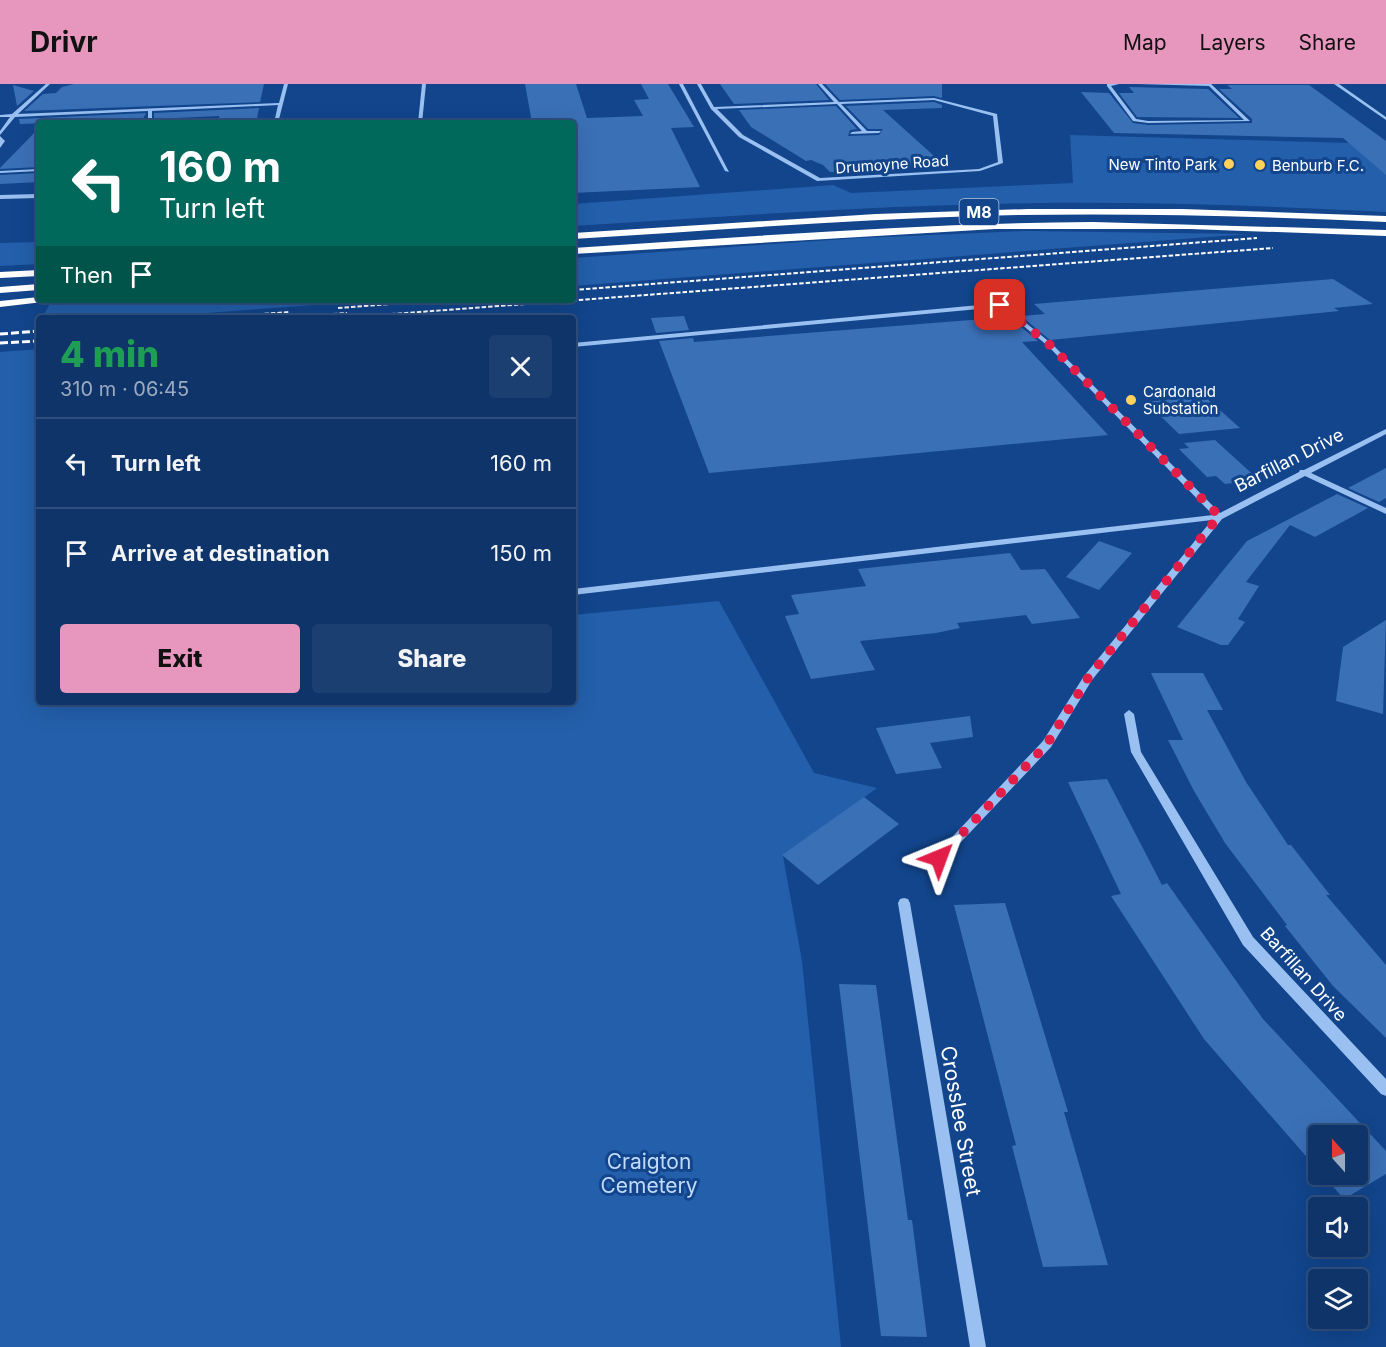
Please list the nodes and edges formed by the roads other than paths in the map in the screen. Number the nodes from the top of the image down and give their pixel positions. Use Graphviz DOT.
graph roads {
  1 [pos="48,84"];
  2 [pos="286,84"];
  3 [pos="424,84"];
  4 [pos="681,84"];
  5 [pos="699,84"];
  6 [pos="820,84"];
  7 [pos="1116,84"];
  8 [pos="1140,84"];
  9 [pos="1209,84"];
  10 [pos="1336,84"];
  11 [pos="837,102"];
  12 [pos="281,104"];
  13 [pos="713,108"];
  14 [pos="150,110"];
  15 [pos="14,115"];
  16 [pos="0,116"];
  17 [pos="1386,119"];
  18 [pos="148,120"];
  19 [pos="277,120"];
  20 [pos="420,120"];
  21 [pos="865,132"];
  22 [pos="879,132"];
  23 [pos="852,133"];
  24 [pos="0,136"];
  25 [pos="0,147"];
  26 [pos="36,170"];
  27 [pos="727,171"];
  28 [pos="0,172"];
  29 [pos="36,196"];
  30 [pos="0,197"];
  31 [pos="1386,219"];
  32 [pos="1386,233"];
  33 [pos="576,236"];
  34 [pos="576,251"];
  35 [pos="36,273"];
  36 [pos="0,275"];
  37 [pos="36,287"];
  38 [pos="0,290"];
  39 [pos="36,300"];
  40 [pos="0,304"];
  41 [pos="576,345"];
  42 [pos="1386,431"];
  43 [pos="1303,472"];
  44 [pos="1386,511"];
  45 [pos="1219,516"];
  46 [pos="576,592"];
  47 [pos="1129,714"];
  48 [pos="939,858"];
  49 [pos="904,903"];
  50 [pos="1386,1089"];
  51 [pos="978,1347"];
  1 -- 15 [label="street"];
  2 -- 12 [label="street"];
  3 -- 20 [label="street"];
  4 -- 27 [label="street"];
  5 -- 13 [label="street, Drumoyne Road"];
  6 -- 11 [label="street"];
  7 -- 9 [label="street"];
  8 -- 9 [label="street"];
  10 -- 17 [label="street"];
  11 -- 13 [label="street"];
  11 -- 13 [label="street, Drumoyne Road"];
  11 -- 21 [label="street"];
  12 -- 14 [label="street"];
  12 -- 19 [label="street"];
  14 -- 15 [label="street"];
  14 -- 18 [label="street"];
  15 -- 16 [label="street"];
  15 -- 24 [label="street"];
  21 -- 22 [label="street"];
  21 -- 23 [label="street"];
  24 -- 25 [label="street"];
  26 -- 28 [label="street"];
  29 -- 30 [label="street"];
  31 -- 33 [label="highway, M8"];
  32 -- 34 [label="highway, M8"];
  35 -- 36 [label="highway"];
  37 -- 38 [label="highway"];
  39 -- 40 [label="highway"];
  41 -- 45 [label="street"];
  42 -- 43 [label="street, Barfillan Drive"];
  43 -- 44 [label="street"];
  43 -- 45 [label="street, Barfillan Drive"];
  45 -- 46 [label="street"];
  45 -- 48 [label="street, Barfillan Drive"];
  47 -- 50 [label="street, Barfillan Drive"];
  49 -- 51 [label="street, Crosslee Street"];
}
